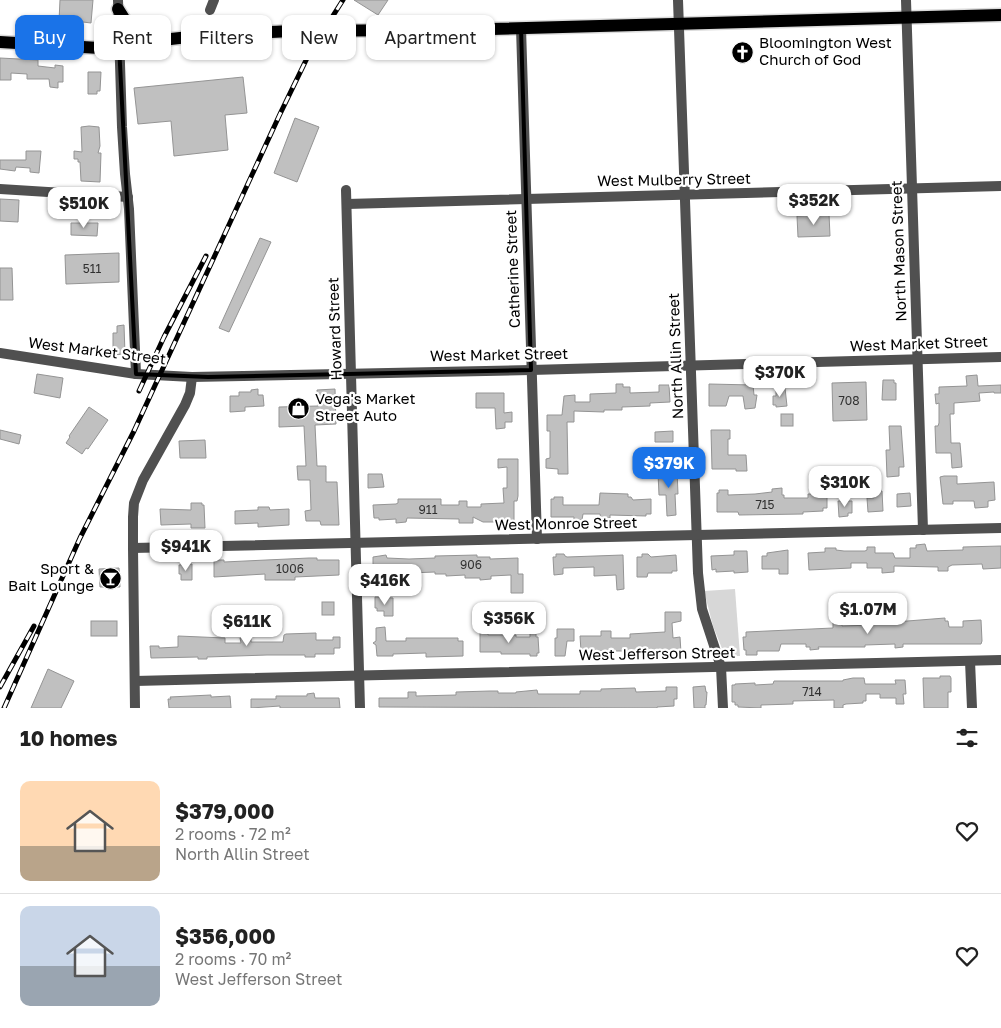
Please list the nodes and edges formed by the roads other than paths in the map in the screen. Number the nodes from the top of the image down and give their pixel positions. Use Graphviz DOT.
graph roads {
  1 [pos="678,0"];
  2 [pos="906,0"];
  3 [pos="1001,16"];
  4 [pos="906,18"];
  5 [pos="679,23"];
  6 [pos="521,28"];
  7 [pos="171,39"];
  8 [pos="0,42"];
  9 [pos="94,48"];
  10 [pos="120,60"];
  11 [pos="1001,186"];
  12 [pos="0,189"];
  13 [pos="912,189"];
  14 [pos="346,190"];
  15 [pos="685,194"];
  16 [pos="128,197"];
  17 [pos="526,199"];
  18 [pos="347,204"];
  19 [pos="0,353"];
  20 [pos="1001,357"];
  21 [pos="918,359"];
  22 [pos="691,366"];
  23 [pos="531,370"];
  24 [pos="136,374"];
  25 [pos="352,374"];
  26 [pos="192,377"];
  27 [pos="1001,528"];
  28 [pos="923,530"];
  29 [pos="696,536"];
  30 [pos="537,539"];
  31 [pos="357,544"];
  32 [pos="132,548"];
  33 [pos="1001,660"];
  34 [pos="970,661"];
  35 [pos="721,667"];
  36 [pos="360,676"];
  37 [pos="135,681"];
  38 [pos="135,708"];
  39 [pos="360,708"];
  40 [pos="723,708"];
  41 [pos="972,708"];
  1 -- 5 [label="street, North Allin Street"];
  2 -- 4 [label="street, North Mason Street"];
  3 -- 4 [label="main road"];
  4 -- 5 [label="main road"];
  4 -- 13 [label="street, North Mason Street"];
  5 -- 6 [label="main road"];
  5 -- 15 [label="street, North Allin Street"];
  6 -- 7 [label="main road, bridge"];
  6 -- 17 [label="street, Catherine Street"];
  8 -- 9 [label="main road"];
  10 -- 16 [label="street"];
  11 -- 13 [label="street, West Mulberry Street"];
  12 -- 16 [label="street"];
  13 -- 15 [label="street, West Mulberry Street"];
  13 -- 21 [label="street, North Mason Street"];
  14 -- 18 [label="street, Howard Street"];
  15 -- 17 [label="street, West Mulberry Street"];
  15 -- 22 [label="street, North Allin Street"];
  16 -- 24 [label="street"];
  17 -- 18 [label="street, West Mulberry Street"];
  17 -- 23 [label="street, Catherine Street"];
  18 -- 25 [label="street, Howard Street"];
  19 -- 24 [label="street, West Market Street"];
  20 -- 21 [label="street, West Market Street"];
  21 -- 22 [label="street, West Market Street"];
  21 -- 28 [label="street, North Mason Street"];
  22 -- 23 [label="street, West Market Street"];
  22 -- 29 [label="street, North Allin Street"];
  23 -- 25 [label="street, West Market Street"];
  23 -- 30 [label="street, Catherine Street"];
  24 -- 26 [label="street, West Market Street"];
  25 -- 26 [label="street, West Market Street"];
  25 -- 31 [label="street, Howard Street"];
  26 -- 32 [label="street"];
  27 -- 28 [label="street, West Monroe Street"];
  28 -- 29 [label="street, West Monroe Street"];
  29 -- 30 [label="street, West Monroe Street"];
  29 -- 35 [label="street, North Allin Street"];
  30 -- 31 [label="street, West Monroe Street"];
  31 -- 32 [label="street, West Monroe Street"];
  31 -- 36 [label="street, Howard Street"];
  32 -- 37 [label="street"];
  33 -- 34 [label="street, West Jefferson Street"];
  34 -- 35 [label="street, West Jefferson Street"];
  34 -- 41 [label="street"];
  35 -- 36 [label="street, West Jefferson Street"];
  35 -- 40 [label="street, North Allin Street"];
  36 -- 37 [label="street, West Jefferson Street"];
  36 -- 39 [label="street, Howard Street"];
  37 -- 38 [label="street"];
}
